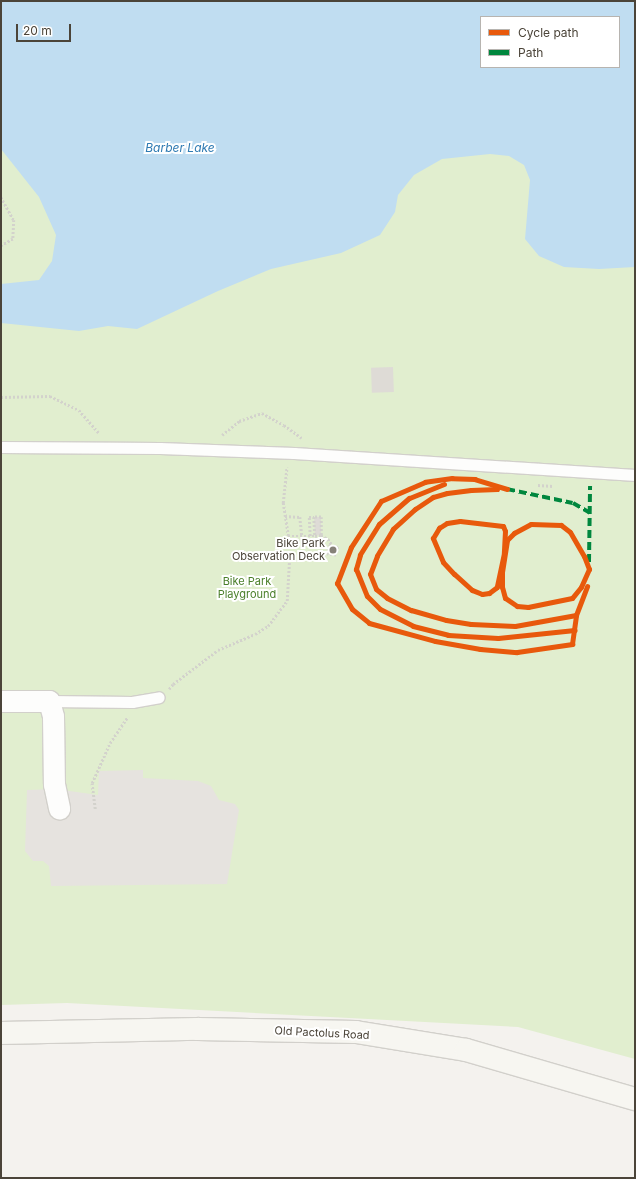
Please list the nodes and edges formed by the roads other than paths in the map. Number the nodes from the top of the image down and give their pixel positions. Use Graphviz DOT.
graph roads {
  1 [pos="1,447"];
  2 [pos="635,475"];
  3 [pos="159,697"];
  4 [pos="49,700"];
  5 [pos="1,701"];
  6 [pos="59,808"];
  7 [pos="1,1033"];
  8 [pos="635,1099"];
  1 -- 2 [label="lane"];
  3 -- 4 [label="lane"];
  4 -- 5 [label="street"];
  4 -- 6 [label="street"];
  7 -- 8 [label="street, Old Pactolus Road"];
}
